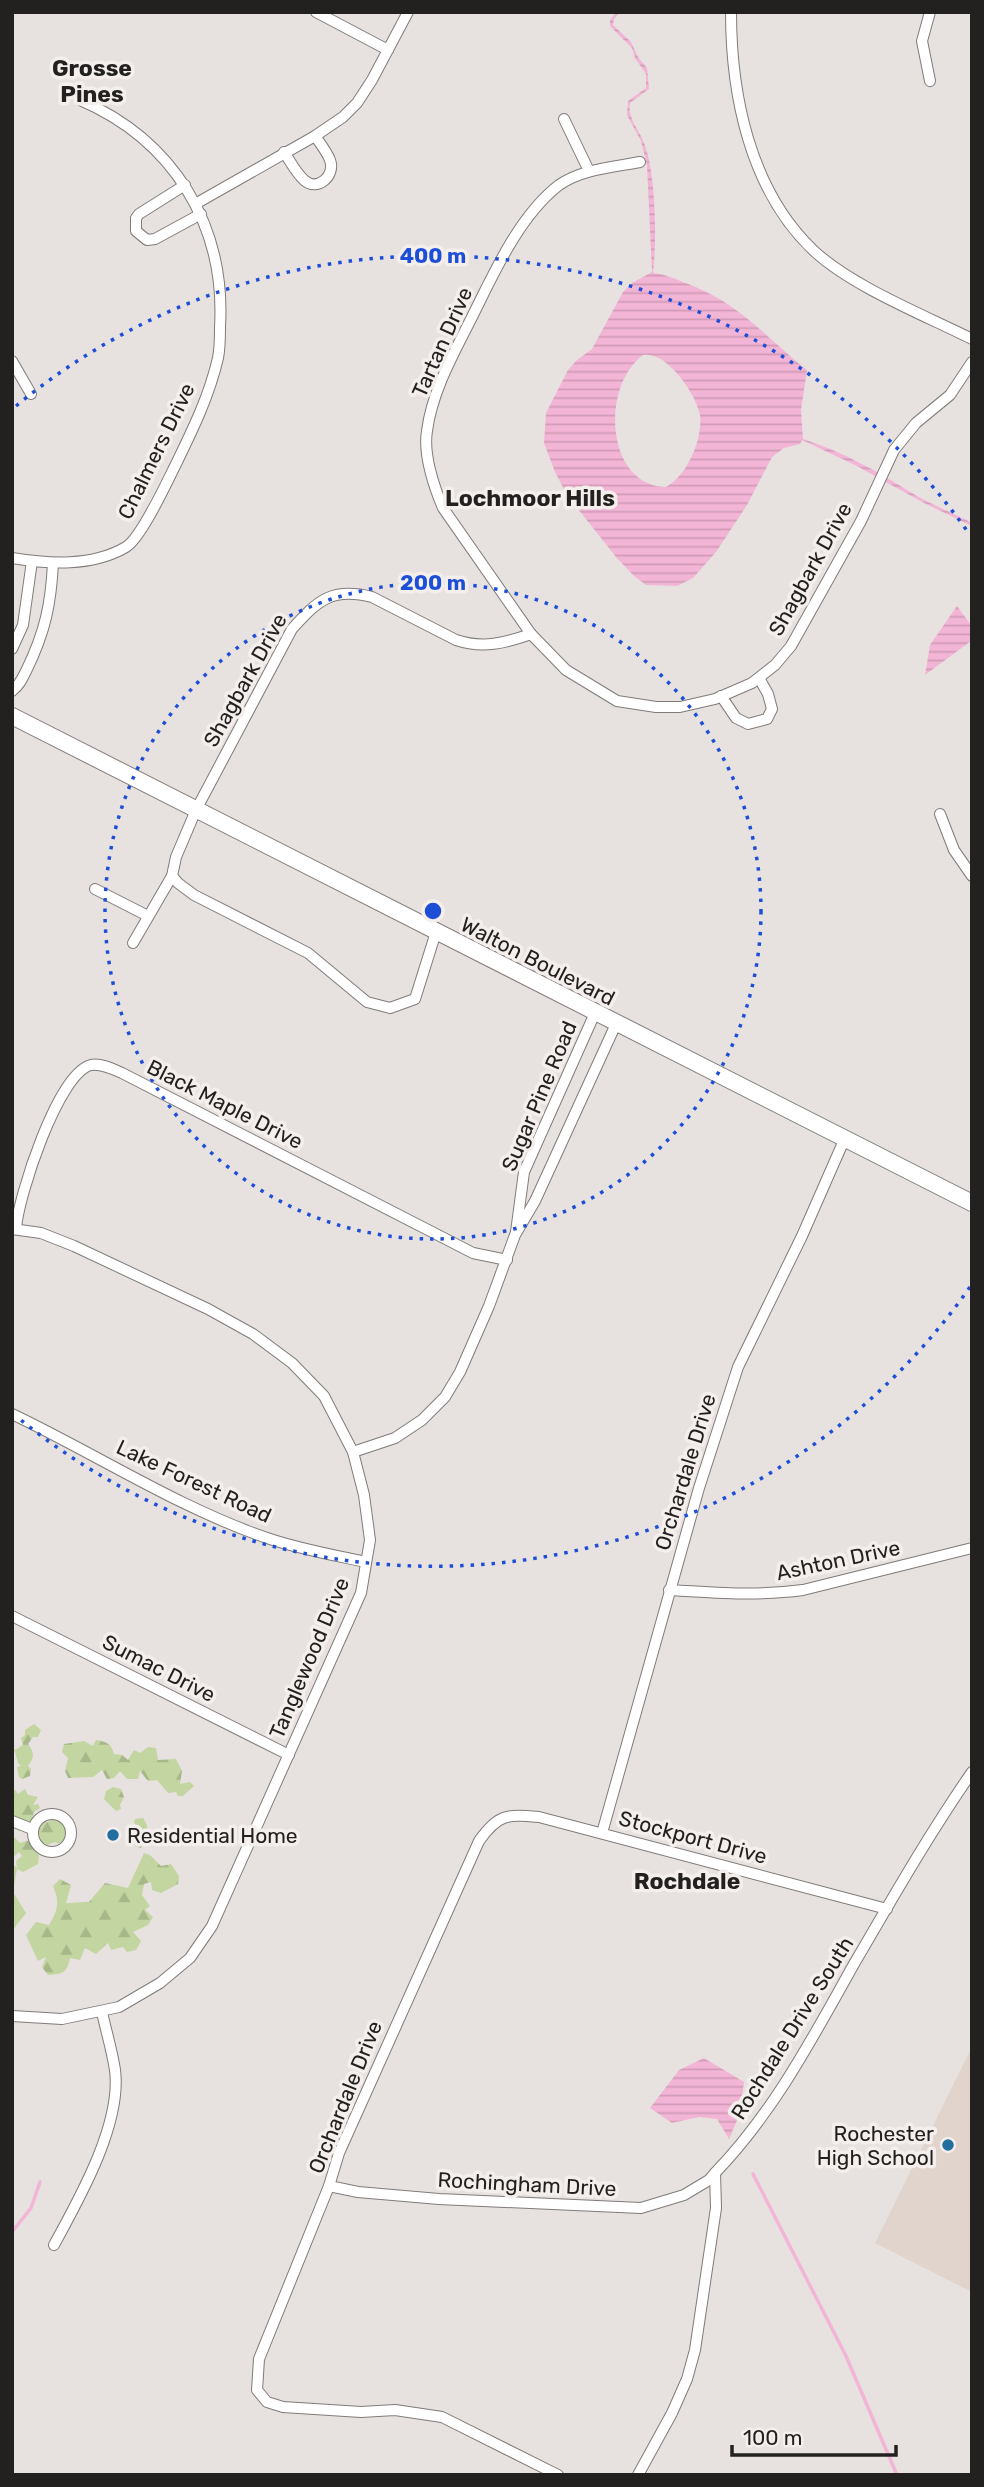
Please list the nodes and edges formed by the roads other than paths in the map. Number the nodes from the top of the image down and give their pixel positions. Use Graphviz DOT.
graph roads {
  1 [pos="316,12"];
  2 [pos="408,12"];
  3 [pos="731,12"];
  4 [pos="930,12"];
  5 [pos="388,50"];
  6 [pos="930,81"];
  7 [pos="80,100"];
  8 [pos="564,120"];
  9 [pos="316,135"];
  10 [pos="284,152"];
  11 [pos="640,162"];
  12 [pos="589,171"];
  13 [pos="185,185"];
  14 [pos="197,202"];
  15 [pos="201,214"];
  16 [pos="972,338"];
  17 [pos="12,361"];
  18 [pos="972,362"];
  19 [pos="31,394"];
  20 [pos="12,558"];
  21 [pos="43,563"];
  22 [pos="531,634"];
  23 [pos="12,649"];
  24 [pos="759,678"];
  25 [pos="12,691"];
  26 [pos="721,696"];
  27 [pos="12,716"];
  28 [pos="196,810"];
  29 [pos="940,814"];
  30 [pos="172,876"];
  31 [pos="972,876"];
  32 [pos="96,889"];
  33 [pos="148,916"];
  34 [pos="436,932"];
  35 [pos="133,943"];
  36 [pos="595,1013"];
  37 [pos="616,1024"];
  38 [pos="845,1138"];
  39 [pos="972,1203"];
  40 [pos="14,1229"];
  41 [pos="515,1235"];
  42 [pos="507,1260"];
  43 [pos="12,1414"];
  44 [pos="352,1452"];
  45 [pos="972,1548"];
  46 [pos="366,1562"];
  47 [pos="669,1590"];
  48 [pos="12,1616"];
  49 [pos="289,1755"];
  50 [pos="972,1772"];
  51 [pos="12,1821"];
  52 [pos="490,1826"];
  53 [pos="32,1829"];
  54 [pos="602,1833"];
  55 [pos="887,1909"];
  56 [pos="102,2012"];
  57 [pos="12,2016"];
  58 [pos="715,2173"];
  59 [pos="329,2186"];
  60 [pos="54,2245"];
  61 [pos="558,2475"];
  62 [pos="638,2475"];
  1 -- 5 [label="street"];
  2 -- 5 [label="street"];
  3 -- 16 [label="street"];
  4 -- 6 [label="street"];
  5 -- 9 [label="street"];
  7 -- 13 [label="street, Chalmers Drive"];
  8 -- 12 [label="street"];
  9 -- 10 [label="street"];
  9 -- 10 [label="street"];
  10 -- 14 [label="street"];
  11 -- 12 [label="street, Tartan Drive"];
  12 -- 22 [label="street, Tartan Drive"];
  13 -- 14 [label="street, Chalmers Drive"];
  13 -- 15 [label="street"];
  14 -- 15 [label="street, Chalmers Drive"];
  15 -- 21 [label="street, Chalmers Drive"];
  17 -- 19 [label="street"];
  18 -- 24 [label="street, Shagbark Drive"];
  20 -- 21 [label="street, Chalmers Drive"];
  21 -- 23 [label="street"];
  21 -- 25 [label="street"];
  22 -- 26 [label="street, Shagbark Drive"];
  22 -- 28 [label="street, Shagbark Drive"];
  24 -- 26 [label="street, Shagbark Drive"];
  24 -- 26 [label="street"];
  27 -- 28 [label="main road, Walton Boulevard"];
  28 -- 30 [label="street, Shagbark Drive"];
  28 -- 34 [label="main road, Walton Boulevard"];
  29 -- 31 [label="street"];
  30 -- 33 [label="street, Shagbark Drive"];
  30 -- 34 [label="street"];
  32 -- 33 [label="street"];
  33 -- 35 [label="street, Shagbark Drive"];
  34 -- 36 [label="main road, Walton Boulevard"];
  36 -- 37 [label="main road, Walton Boulevard"];
  36 -- 41 [label="street, Sugar Pine Road"];
  37 -- 38 [label="main road, Walton Boulevard"];
  37 -- 41 [label="street, Sugar Pine Road"];
  38 -- 39 [label="main road, Walton Boulevard"];
  38 -- 47 [label="street, Orchardale Drive"];
  40 -- 42 [label="street, Black Maple Drive"];
  40 -- 44 [label="street, Tanglewood Drive"];
  41 -- 42 [label="street, Sugar Pine Road"];
  42 -- 44 [label="street, Sugar Pine Road"];
  43 -- 46 [label="street, Lake Forest Road"];
  44 -- 46 [label="street, Tanglewood Drive"];
  45 -- 47 [label="street, Ashton Drive"];
  46 -- 49 [label="street, Tanglewood Drive"];
  47 -- 54 [label="street, Orchardale Drive"];
  48 -- 49 [label="street, Sumac Drive"];
  49 -- 56 [label="street, Tanglewood Drive"];
  50 -- 55 [label="street, Rochdale Drive South"];
  51 -- 53 [label="street"];
  52 -- 54 [label="street, Stockport Drive"];
  52 -- 59 [label="street, Orchardale Drive"];
  54 -- 55 [label="street, Stockport Drive"];
  55 -- 58 [label="street, Rochdale Drive South"];
  56 -- 57 [label="street, Tanglewood Drive"];
  56 -- 60 [label="street"];
  58 -- 59 [label="street, Rochingham Drive"];
  58 -- 62 [label="street"];
  59 -- 61 [label="street, Orchardale Drive"];
}
